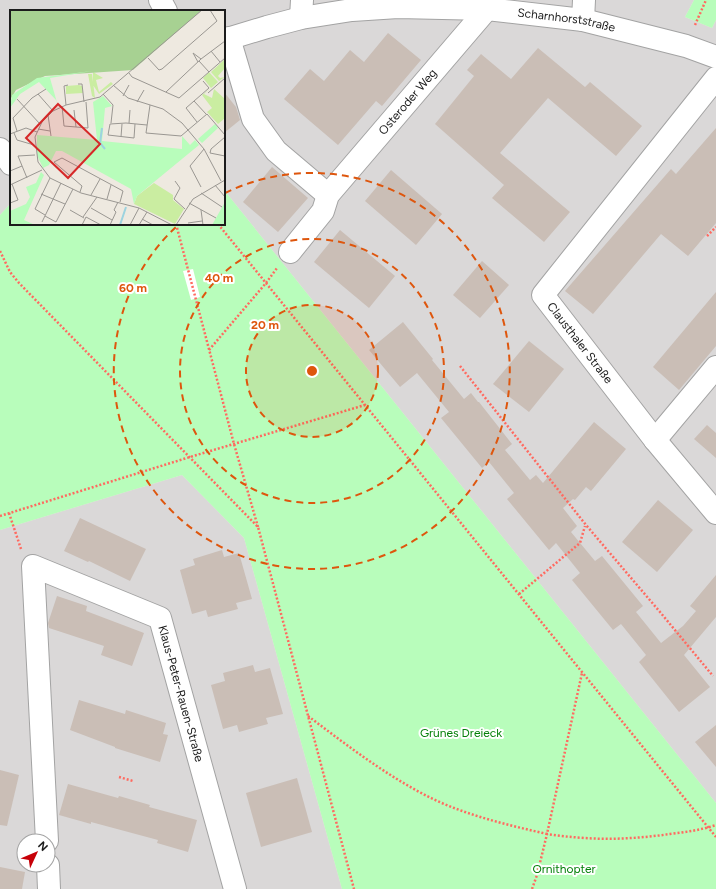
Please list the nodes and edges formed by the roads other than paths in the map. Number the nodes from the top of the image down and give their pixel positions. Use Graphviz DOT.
graph roads {
  1 [pos="160,0"];
  2 [pos="301,9"];
  3 [pos="487,9"];
  4 [pos="165,10"];
  5 [pos="584,10"];
  6 [pos="227,39"];
  7 [pos="716,57"];
  8 [pos="716,78"];
  9 [pos="0,149"];
  10 [pos="10,163"];
  11 [pos="10,165"];
  12 [pos="0,177"];
  13 [pos="328,195"];
  14 [pos="283,260"];
  15 [pos="716,367"];
  16 [pos="655,440"];
  17 [pos="716,513"];
  18 [pos="47,833"];
  19 [pos="48,873"];
  20 [pos="49,889"];
  21 [pos="235,889"];
  1 -- 4 [label="street"];
  2 -- 3 [label="street, Scharnhorststraße"];
  2 -- 6 [label="street, Scharnhorststraße"];
  3 -- 5 [label="street, Scharnhorststraße"];
  3 -- 13 [label="street, Osteroder Weg"];
  5 -- 7 [label="street, Scharnhorststraße"];
  6 -- 13 [label="street"];
  8 -- 16 [label="street, Clausthaler Straße"];
  9 -- 10 [label="street"];
  11 -- 12 [label="street"];
  13 -- 14 [label="street, Osteroder Weg"];
  15 -- 16 [label="street"];
  16 -- 17 [label="street, Clausthaler Straße"];
  18 -- 21 [label="street, Klaus-Peter-Rauen-Straße"];
  19 -- 20 [label="street"];
}
